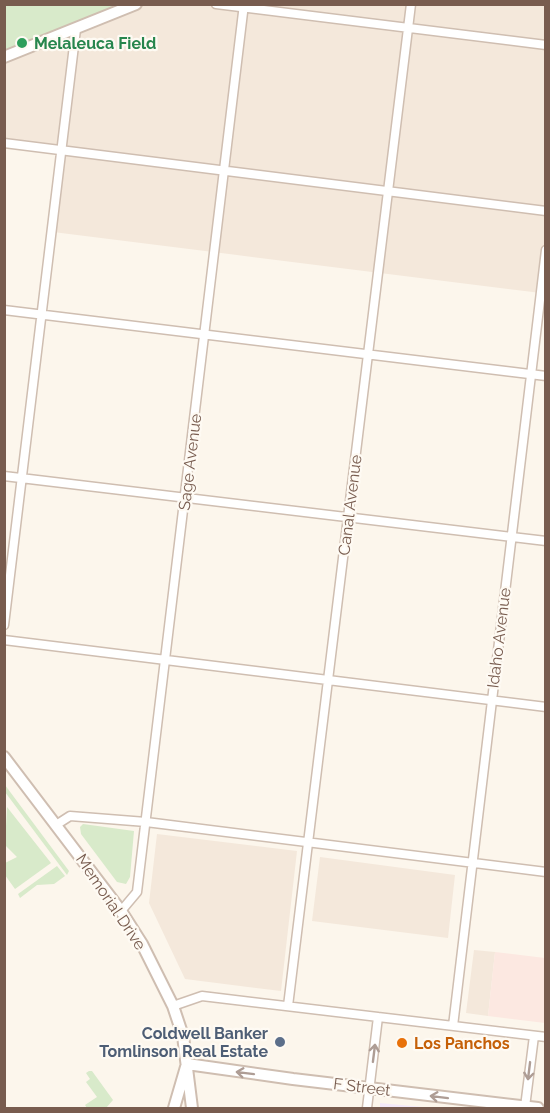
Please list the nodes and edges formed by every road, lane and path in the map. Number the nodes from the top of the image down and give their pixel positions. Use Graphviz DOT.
graph roads {
  1 [pos="136,4"];
  2 [pos="216,4"];
  3 [pos="411,4"];
  4 [pos="244,6"];
  5 [pos="76,28"];
  6 [pos="408,28"];
  7 [pos="546,45"];
  8 [pos="4,57"];
  9 [pos="4,143"];
  10 [pos="63,150"];
  11 [pos="225,170"];
  12 [pos="388,191"];
  13 [pos="546,211"];
  14 [pos="546,250"];
  15 [pos="4,310"];
  16 [pos="41,315"];
  17 [pos="205,334"];
  18 [pos="368,354"];
  19 [pos="531,374"];
  20 [pos="546,376"];
  21 [pos="4,476"];
  22 [pos="24,478"];
  23 [pos="185,497"];
  24 [pos="349,517"];
  25 [pos="510,537"];
  26 [pos="546,541"];
  27 [pos="4,625"];
  28 [pos="4,640"];
  29 [pos="165,660"];
  30 [pos="329,680"];
  31 [pos="491,700"];
  32 [pos="546,707"];
  33 [pos="4,757"];
  34 [pos="146,822"];
  35 [pos="56,825"];
  36 [pos="308,843"];
  37 [pos="472,864"];
  38 [pos="546,872"];
  39 [pos="121,911"];
  40 [pos="173,1006"];
  41 [pos="288,1006"];
  42 [pos="378,1017"];
  43 [pos="453,1026"];
  44 [pos="534,1036"];
  45 [pos="546,1037"];
  46 [pos="187,1064"];
  47 [pos="370,1088"];
  48 [pos="174,1108"];
  49 [pos="192,1108"];
  50 [pos="367,1108"];
  51 [pos="525,1108"];
  52 [pos="538,1108"];
  1 -- 5 [label="street"];
  2 -- 4 [label="street"];
  3 -- 6 [label="street, Canal Avenue"];
  4 -- 6 [label="street"];
  4 -- 11 [label="street, Sage Avenue"];
  5 -- 8 [label="street"];
  5 -- 10 [label="street"];
  6 -- 7 [label="street"];
  6 -- 12 [label="street, Canal Avenue"];
  9 -- 10 [label="street"];
  10 -- 11 [label="street"];
  10 -- 16 [label="street"];
  11 -- 12 [label="street"];
  11 -- 17 [label="street, Sage Avenue"];
  12 -- 13 [label="street"];
  12 -- 18 [label="street, Canal Avenue"];
  14 -- 19 [label="street, Idaho Avenue"];
  15 -- 16 [label="street"];
  16 -- 17 [label="street"];
  16 -- 22 [label="street"];
  17 -- 18 [label="street"];
  17 -- 23 [label="street, Sage Avenue"];
  18 -- 19 [label="street"];
  18 -- 24 [label="street, Canal Avenue"];
  19 -- 20 [label="street"];
  19 -- 25 [label="street, Idaho Avenue"];
  21 -- 22 [label="street"];
  22 -- 23 [label="street"];
  22 -- 27 [label="street"];
  23 -- 24 [label="street"];
  23 -- 29 [label="street, Sage Avenue"];
  24 -- 25 [label="street"];
  24 -- 30 [label="street, Canal Avenue"];
  25 -- 26 [label="street"];
  25 -- 31 [label="street, Idaho Avenue"];
  28 -- 29 [label="street"];
  29 -- 30 [label="street"];
  29 -- 34 [label="street, Sage Avenue"];
  30 -- 31 [label="street"];
  30 -- 36 [label="street, Canal Avenue"];
  31 -- 32 [label="street"];
  31 -- 37 [label="street, Idaho Avenue"];
  33 -- 35 [label="street, Memorial Drive"];
  34 -- 35 [label="street"];
  34 -- 36 [label="street"];
  34 -- 39 [label="street, Sage Avenue"];
  35 -- 39 [label="street, Memorial Drive"];
  36 -- 37 [label="street"];
  36 -- 41 [label="street, Canal Avenue"];
  37 -- 38 [label="street"];
  37 -- 43 [label="street, Idaho Avenue"];
  39 -- 40 [label="street, Memorial Drive"];
  40 -- 41 [label="street"];
  40 -- 46 [label="street, Memorial Drive"];
  41 -- 42 [label="street"];
  42 -- 43 [label="street"];
  47 -- 42 [label="street, one-way"];
  43 -- 44 [label="street"];
  44 -- 45 [label="street"];
  44 -- 51 [label="street, one-way"];
  47 -- 46 [label="street, F Street, one-way"];
  46 -- 48 [label="street, Memorial Drive"];
  46 -- 49 [label="street, Memorial Drive"];
  47 -- 50 [label="street"];
  51 -- 47 [label="street, F Street, one-way"];
  51 -- 52 [label="street, F Street"];
}
